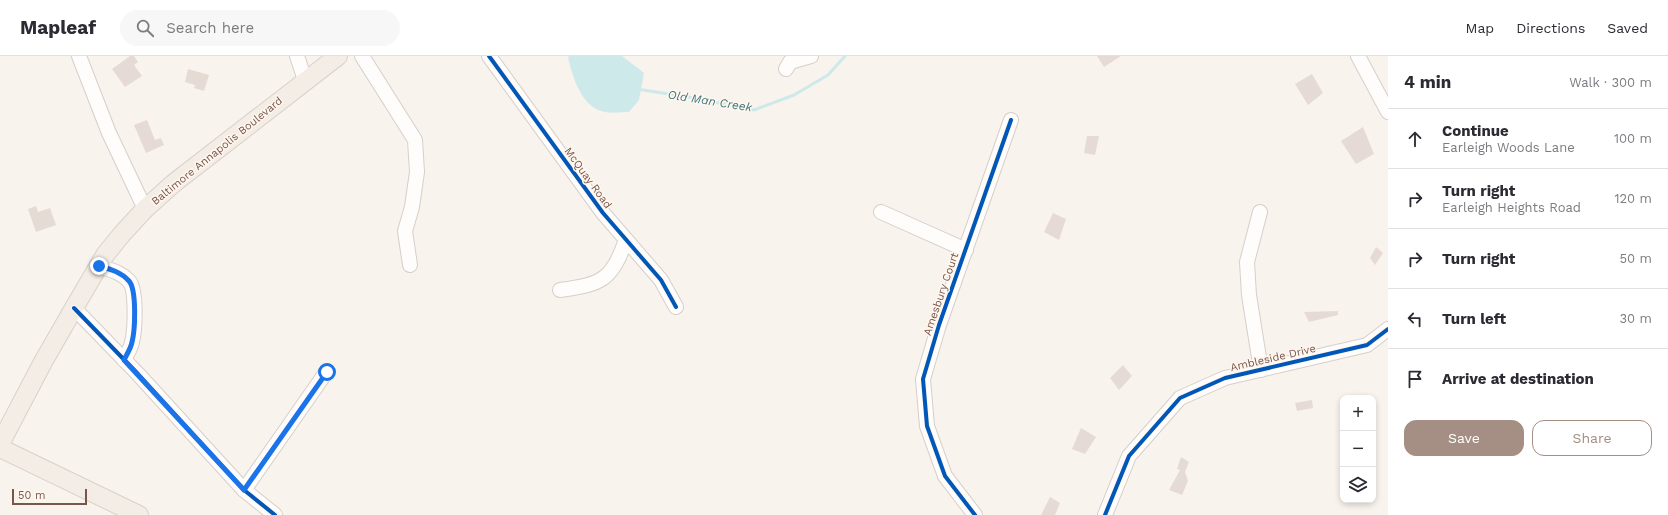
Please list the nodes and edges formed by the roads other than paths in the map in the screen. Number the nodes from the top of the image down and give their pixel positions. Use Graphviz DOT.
graph roads {
  1 [pos="79,56"];
  2 [pos="297,56"];
  3 [pos="338,56"];
  4 [pos="362,56"];
  5 [pos="489,56"];
  6 [pos="811,56"];
  7 [pos="1358,56"];
  8 [pos="786,69"];
  9 [pos="306,80"];
  10 [pos="1388,112"];
  11 [pos="1011,120"];
  12 [pos="145,209"];
  13 [pos="881,212"];
  14 [pos="1260,212"];
  15 [pos="626,240"];
  16 [pos="966,250"];
  17 [pos="410,264"];
  18 [pos="99,266"];
  19 [pos="560,290"];
  20 [pos="676,307"];
  21 [pos="74,308"];
  22 [pos="1388,329"];
  23 [pos="124,360"];
  24 [pos="1260,370"];
  25 [pos="327,372"];
  26 [pos="0,444"];
  27 [pos="0,448"];
  28 [pos="244,490"];
  29 [pos="139,515"];
  30 [pos="275,515"];
  31 [pos="975,515"];
  32 [pos="1105,515"];
  1 -- 12 [label="street"];
  2 -- 9 [label="street"];
  3 -- 9 [label="main road, Baltimore Annapolis Boulevard"];
  4 -- 17 [label="street"];
  5 -- 15 [label="street, McQuay Road"];
  6 -- 8 [label="street"];
  7 -- 10 [label="street"];
  9 -- 12 [label="main road, Baltimore Annapolis Boulevard"];
  11 -- 16 [label="street, Amesbury Court"];
  12 -- 18 [label="main road, Baltimore Annapolis Boulevard"];
  13 -- 16 [label="street"];
  14 -- 24 [label="street"];
  15 -- 19 [label="street"];
  15 -- 20 [label="street, McQuay Road"];
  16 -- 31 [label="street, Amesbury Court"];
  18 -- 21 [label="main road, Baltimore Annapolis Boulevard"];
  18 -- 23 [label="street"];
  21 -- 23 [label="street"];
  21 -- 26 [label="main road, Baltimore Annapolis Boulevard"];
  22 -- 24 [label="street, Ambleside Drive"];
  23 -- 28 [label="street"];
  24 -- 32 [label="street, Ambleside Drive"];
  25 -- 28 [label="street"];
  27 -- 29 [label="main road"];
  28 -- 30 [label="street"];
}
